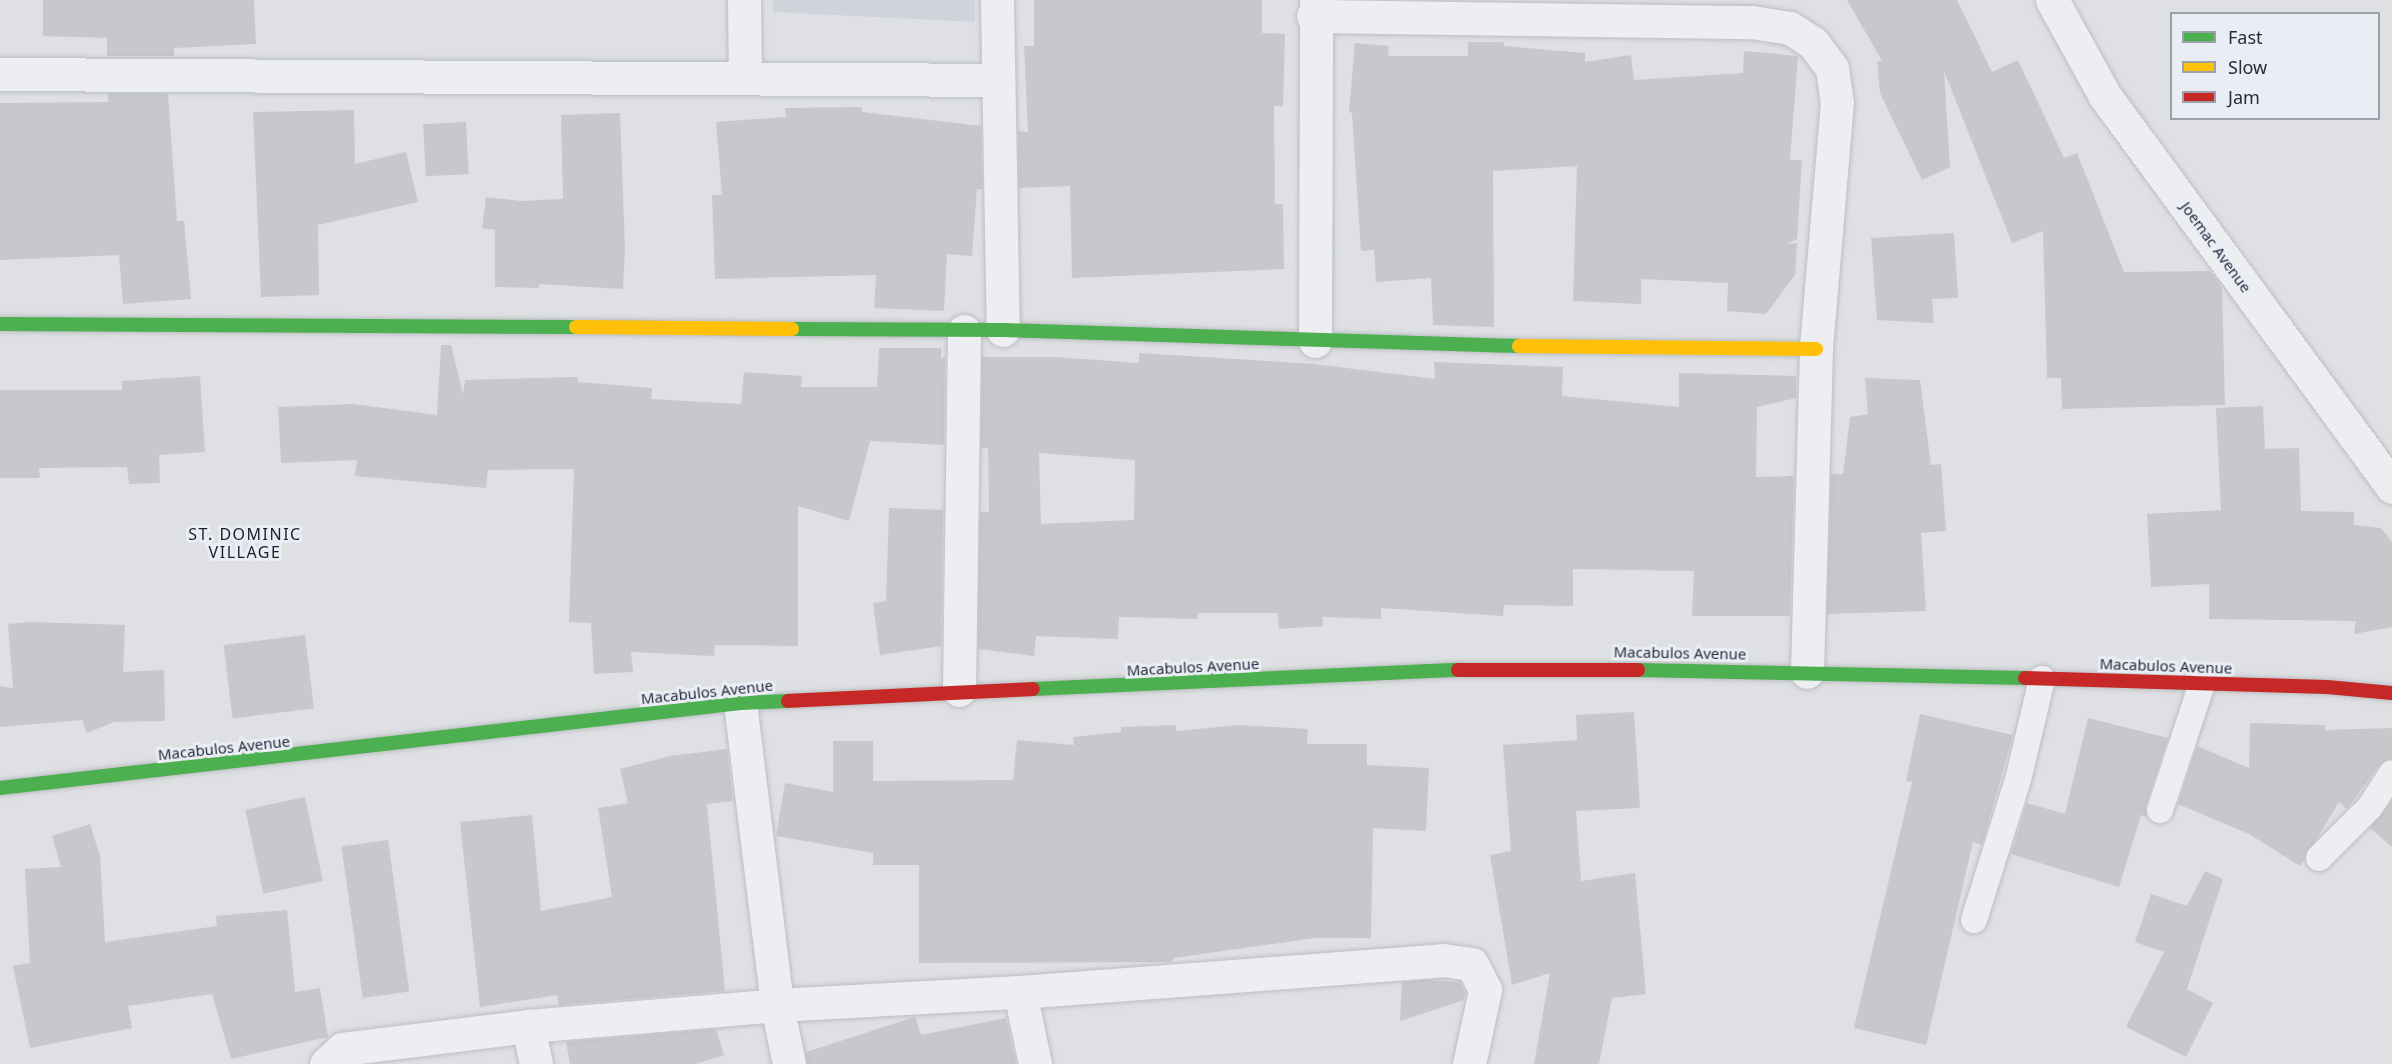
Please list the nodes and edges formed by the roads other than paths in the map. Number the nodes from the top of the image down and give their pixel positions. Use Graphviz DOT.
graph roads {
  1 [pos="744,0"];
  2 [pos="997,0"];
  3 [pos="2052,0"];
  4 [pos="1314,8"];
  5 [pos="0,74"];
  6 [pos="745,77"];
  7 [pos="998,80"];
  8 [pos="0,324"];
  9 [pos="1003,330"];
  10 [pos="964,331"];
  11 [pos="1315,341"];
  12 [pos="1816,349"];
  13 [pos="2392,487"];
  14 [pos="1808,672"];
  15 [pos="2042,679"];
  16 [pos="2202,684"];
  17 [pos="959,690"];
  18 [pos="2392,693"];
  19 [pos="740,703"];
  20 [pos="2392,773"];
  21 [pos="0,788"];
  22 [pos="2160,810"];
  23 [pos="2319,858"];
  24 [pos="1974,920"];
  25 [pos="1020,992"];
  26 [pos="777,1005"];
  27 [pos="528,1026"];
  28 [pos="327,1064"];
  29 [pos="536,1064"];
  30 [pos="789,1064"];
  31 [pos="1035,1064"];
  32 [pos="1469,1064"];
  1 -- 6 [label="street"];
  2 -- 7 [label="street"];
  3 -- 13 [label="street, Joemac Avenue"];
  4 -- 11 [label="street"];
  4 -- 12 [label="street"];
  5 -- 6 [label="street"];
  6 -- 7 [label="street"];
  7 -- 9 [label="street"];
  8 -- 10 [label="street"];
  9 -- 10 [label="street"];
  9 -- 11 [label="street"];
  10 -- 17 [label="street"];
  11 -- 12 [label="street"];
  12 -- 14 [label="street"];
  14 -- 15 [label="street, Macabulos Avenue"];
  14 -- 17 [label="street, Macabulos Avenue"];
  15 -- 16 [label="street, Macabulos Avenue"];
  15 -- 24 [label="lane"];
  16 -- 18 [label="street, Macabulos Avenue"];
  16 -- 22 [label="lane"];
  17 -- 19 [label="street, Macabulos Avenue"];
  19 -- 21 [label="street, Macabulos Avenue"];
  19 -- 26 [label="street"];
  20 -- 23 [label="lane"];
  25 -- 26 [label="street"];
  25 -- 31 [label="street"];
  25 -- 32 [label="street"];
  26 -- 27 [label="street"];
  26 -- 30 [label="street"];
  27 -- 28 [label="street"];
  27 -- 29 [label="street"];
}
